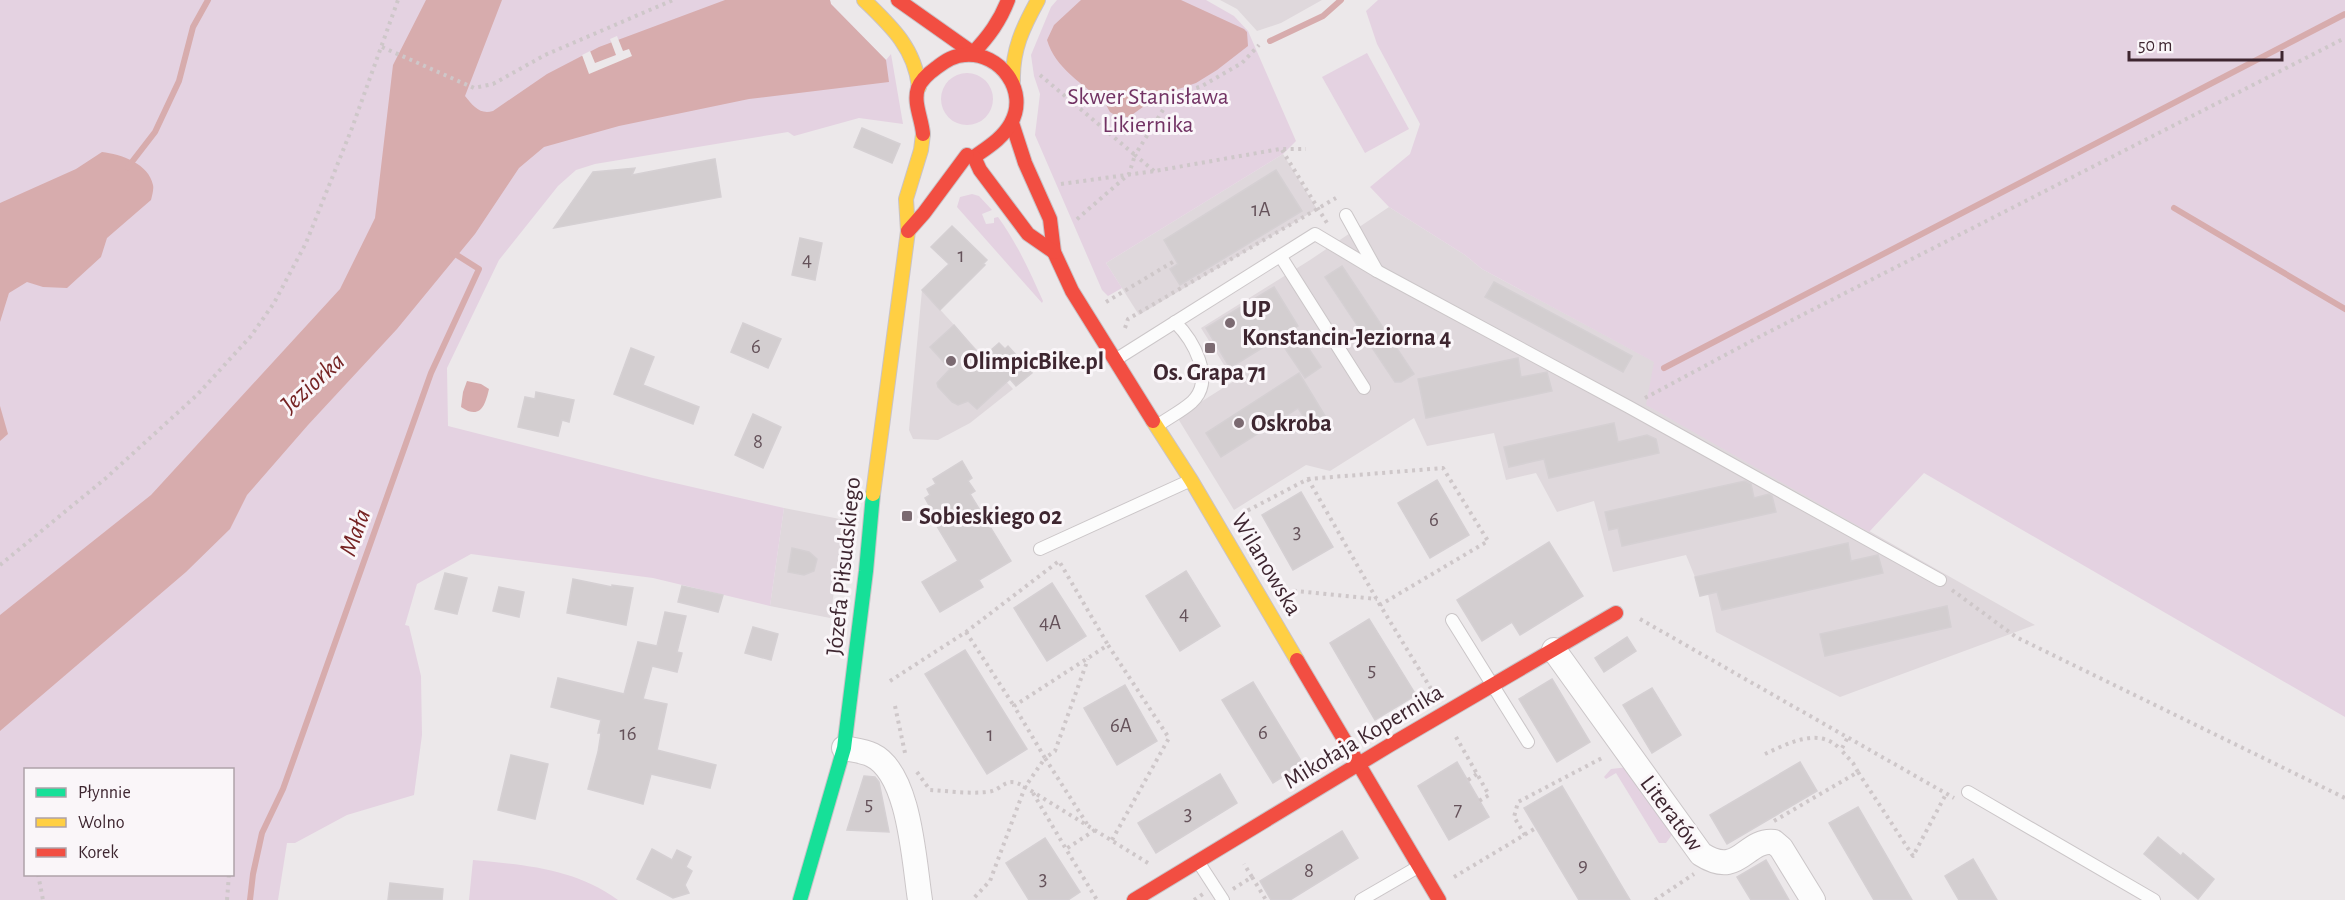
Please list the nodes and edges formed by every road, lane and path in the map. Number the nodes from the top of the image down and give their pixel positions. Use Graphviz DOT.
graph roads {
  1 [pos="398,0"];
  2 [pos="673,0"];
  3 [pos="864,0"];
  4 [pos="898,0"];
  5 [pos="1038,0"];
  6 [pos="1006,4"];
  7 [pos="955,38"];
  8 [pos="2345,38"];
  9 [pos="1259,45"];
  10 [pos="382,47"];
  11 [pos="974,53"];
  12 [pos="1044,78"];
  13 [pos="1013,81"];
  14 [pos="919,87"];
  15 [pos="921,118"];
  16 [pos="1012,123"];
  17 [pos="937,132"];
  18 [pos="953,144"];
  19 [pos="1282,149"];
  20 [pos="1306,149"];
  21 [pos="971,156"];
  22 [pos="1136,156"];
  23 [pos="1155,171"];
  24 [pos="1129,174"];
  25 [pos="1052,185"];
  26 [pos="1336,198"];
  27 [pos="1318,208"];
  28 [pos="1346,215"];
  29 [pos="1329,226"];
  30 [pos="1069,227"];
  31 [pos="908,231"];
  32 [pos="1054,252"];
  33 [pos="1281,257"];
  34 [pos="1176,260"];
  35 [pos="1377,271"];
  36 [pos="1103,304"];
  37 [pos="1175,322"];
  38 [pos="1124,331"];
  39 [pos="1114,361"];
  40 [pos="1364,388"];
  41 [pos="1629,407"];
  42 [pos="1157,426"];
  43 [pos="1308,479"];
  44 [pos="1191,480"];
  45 [pos="1233,519"];
  46 [pos="1040,549"];
  47 [pos="0,565"];
  48 [pos="1940,580"];
  49 [pos="1276,589"];
  50 [pos="1377,599"];
  51 [pos="1380,605"];
  52 [pos="1616,613"];
  53 [pos="1452,620"];
  54 [pos="966,632"];
  55 [pos="1108,645"];
  56 [pos="1554,650"];
  57 [pos="1089,658"];
  58 [pos="890,681"];
  59 [pos="1492,686"];
  60 [pos="1435,696"];
  61 [pos="895,706"];
  62 [pos="1014,706"];
  63 [pos="1456,737"];
  64 [pos="1528,742"];
  65 [pos="844,748"];
  66 [pos="1841,750"];
  67 [pos="1765,754"];
  68 [pos="906,756"];
  69 [pos="1046,758"];
  70 [pos="1614,761"];
  71 [pos="912,764"];
  72 [pos="1359,765"];
  73 [pos="1858,772"];
  74 [pos="1477,774"];
  75 [pos="1468,780"];
  76 [pos="1025,787"];
  77 [pos="1032,791"];
  78 [pos="1968,792"];
  79 [pos="2345,798"];
  80 [pos="1479,801"];
  81 [pos="1088,825"];
  82 [pos="1536,828"];
  83 [pos="1095,830"];
  84 [pos="1525,835"];
  85 [pos="1112,840"];
  86 [pos="1066,849"];
  87 [pos="1241,860"];
  88 [pos="1198,862"];
  89 [pos="1151,865"];
  90 [pos="1419,866"];
  91 [pos="38,876"];
  92 [pos="229,876"];
  93 [pos="1252,877"];
  94 [pos="1450,879"];
  95 [pos="1215,888"];
  96 [pos="43,900"];
  97 [pos="227,900"];
  98 [pos="800,900"];
  99 [pos="920,900"];
  100 [pos="972,900"];
  101 [pos="1097,900"];
  102 [pos="1134,900"];
  103 [pos="1194,900"];
  104 [pos="1222,900"];
  105 [pos="1266,900"];
  106 [pos="1362,900"];
  107 [pos="1439,900"];
  108 [pos="1813,900"];
  109 [pos="2154,900"];
  1 -- 10 [label="path"];
  2 -- 10 [label="path"];
  3 -- 14 [label="street, Józefa Piłsudskiego"];
  4 -- 7 [label="street"];
  5 -- 13 [label="street"];
  6 -- 7 [label="street"];
  6 -- 11 [label="street"];
  7 -- 11 [label="street"];
  8 -- 41 [label="path"];
  9 -- 22 [label="path"];
  10 -- 47 [label="path"];
  11 -- 13 [label="street"];
  11 -- 14 [label="street"];
  12 -- 22 [label="path"];
  13 -- 16 [label="street"];
  14 -- 15 [label="street, Józefa Piłsudskiego"];
  15 -- 17 [label="street"];
  15 -- 31 [label="street, Józefa Piłsudskiego"];
  16 -- 21 [label="street"];
  16 -- 32 [label="street, Wilanowska"];
  18 -- 21 [label="street"];
  19 -- 20 [label="path"];
  19 -- 23 [label="path"];
  19 -- 27 [label="path"];
  21 -- 31 [label="street"];
  21 -- 32 [label="street"];
  22 -- 23 [label="path"];
  22 -- 24 [label="path"];
  23 -- 24 [label="path"];
  24 -- 25 [label="path"];
  24 -- 30 [label="path"];
  26 -- 27 [label="path"];
  27 -- 29 [label="path"];
  27 -- 38 [label="path"];
  28 -- 35 [label="lane"];
  31 -- 65 [label="street, Józefa Piłsudskiego"];
  32 -- 39 [label="street, Wilanowska"];
  33 -- 35 [label="lane"];
  33 -- 37 [label="lane"];
  33 -- 40 [label="lane"];
  34 -- 36 [label="path"];
  35 -- 41 [label="lane"];
  37 -- 39 [label="lane"];
  37 -- 42 [label="lane"];
  39 -- 42 [label="street, Wilanowska"];
  41 -- 48 [label="lane"];
  42 -- 44 [label="street, Wilanowska"];
  43 -- 45 [label="path"];
  43 -- 50 [label="path"];
  43 -- 51 [label="path"];
  44 -- 46 [label="lane"];
  44 -- 72 [label="street, Wilanowska"];
  48 -- 79 [label="path"];
  49 -- 50 [label="path"];
  50 -- 51 [label="path"];
  51 -- 60 [label="path"];
  52 -- 56 [label="street, Mikołaja Kopernika"];
  52 -- 73 [label="path"];
  53 -- 59 [label="lane"];
  54 -- 55 [label="path"];
  54 -- 58 [label="path"];
  54 -- 62 [label="path"];
  55 -- 57 [label="path"];
  55 -- 85 [label="path"];
  56 -- 59 [label="street, Mikołaja Kopernika"];
  56 -- 108 [label="street, Literatów"];
  57 -- 62 [label="path"];
  57 -- 69 [label="path"];
  59 -- 64 [label="lane"];
  59 -- 72 [label="street, Mikołaja Kopernika"];
  61 -- 68 [label="path"];
  62 -- 69 [label="path"];
  63 -- 74 [label="path"];
  65 -- 98 [label="street, Józefa Piłsudskiego"];
  65 -- 99 [label="street"];
  66 -- 67 [label="path"];
  69 -- 76 [label="path"];
  69 -- 81 [label="path"];
  70 -- 84 [label="path"];
  71 -- 76 [label="path"];
  72 -- 88 [label="street, Mikołaja Kopernika"];
  72 -- 90 [label="street, Wilanowska"];
  74 -- 75 [label="path"];
  74 -- 80 [label="path"];
  76 -- 77 [label="path"];
  76 -- 100 [label="path"];
  77 -- 81 [label="path"];
  77 -- 86 [label="path"];
  78 -- 109 [label="lane"];
  81 -- 83 [label="path"];
  82 -- 84 [label="path"];
  83 -- 85 [label="path"];
  83 -- 86 [label="path"];
  84 -- 94 [label="path"];
  85 -- 89 [label="path"];
  86 -- 101 [label="path"];
  87 -- 93 [label="path"];
  88 -- 95 [label="lane"];
  88 -- 102 [label="street, Mikołaja Kopernika"];
  90 -- 106 [label="lane"];
  90 -- 107 [label="street, Wilanowska"];
  91 -- 96 [label="path"];
  92 -- 97 [label="path"];
  93 -- 95 [label="path"];
  93 -- 105 [label="path"];
  95 -- 103 [label="path"];
  95 -- 104 [label="lane"];
}
